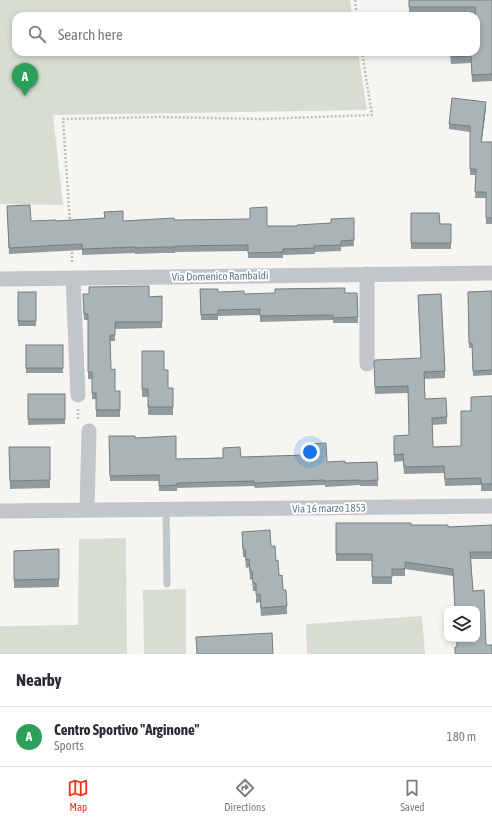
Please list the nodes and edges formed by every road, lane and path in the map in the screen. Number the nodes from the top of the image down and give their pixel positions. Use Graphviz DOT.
graph roads {
  1 [pos="355,0"];
  2 [pos="356,12"];
  3 [pos="363,56"];
  4 [pos="70,225"];
  5 [pos="72,248"];
  6 [pos="492,273"];
  7 [pos="367,274"];
  8 [pos="72,278"];
  9 [pos="0,279"];
  10 [pos="367,364"];
  11 [pos="78,395"];
  12 [pos="88,431"];
  13 [pos="492,506"];
  14 [pos="87,510"];
  15 [pos="166,510"];
  16 [pos="0,511"];
  17 [pos="167,584"];
  1 -- 2 [label="path"];
  3 -- 4 [label="path"];
  5 -- 8 [label="path"];
  6 -- 7 [label="street, Via Domenico Rambaldi"];
  7 -- 8 [label="street, Via Domenico Rambaldi"];
  7 -- 10 [label="street"];
  8 -- 9 [label="street, Via Domenico Rambaldi"];
  8 -- 11 [label="street"];
  12 -- 14 [label="street"];
  13 -- 15 [label="street, Via 16 marzo 1853"];
  14 -- 15 [label="street, Via 16 marzo 1853"];
  14 -- 16 [label="street, Via 16 marzo 1853"];
  15 -- 17 [label="lane"];
}
